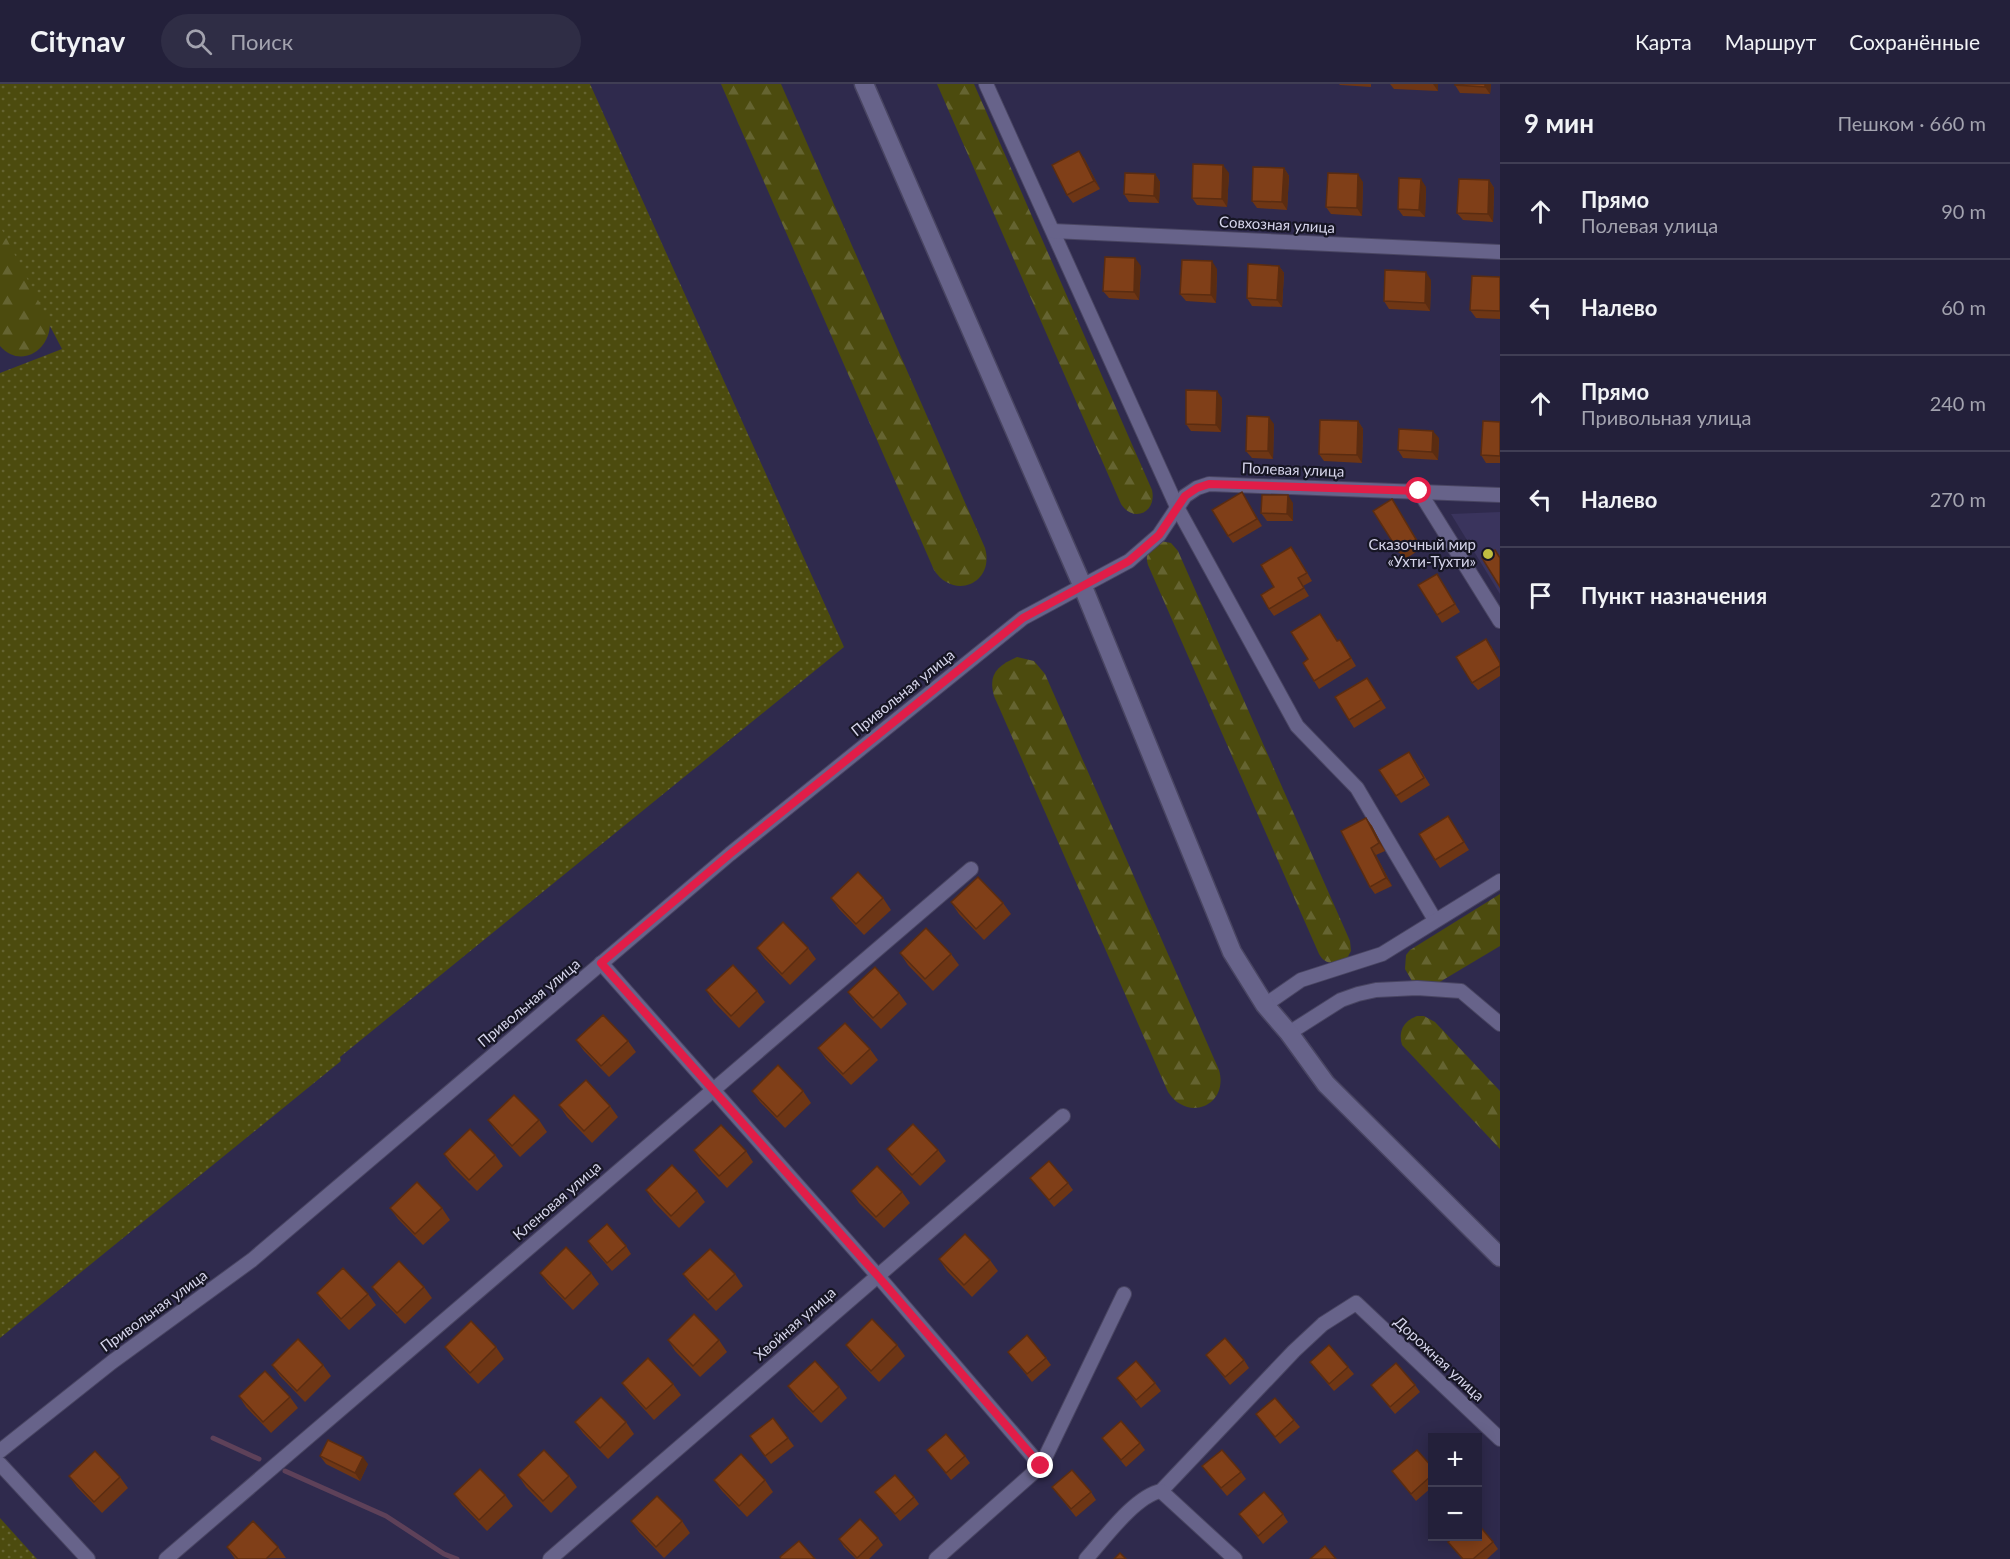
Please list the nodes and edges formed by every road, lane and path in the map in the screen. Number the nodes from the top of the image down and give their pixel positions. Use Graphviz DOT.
graph roads {
  1 [pos="864,84"];
  2 [pos="986,84"];
  3 [pos="1053,231"];
  4 [pos="1500,252"];
  5 [pos="1419,491"];
  6 [pos="1500,495"];
  7 [pos="1178,509"];
  8 [pos="1083,587"];
  9 [pos="1500,621"];
  10 [pos="971,869"];
  11 [pos="1500,881"];
  12 [pos="1435,920"];
  13 [pos="601,963"];
  14 [pos="1265,1005"];
  15 [pos="1500,1024"];
  16 [pos="1289,1033"];
  17 [pos="711,1089"];
  18 [pos="1063,1116"];
  19 [pos="1500,1257"];
  20 [pos="877,1275"];
  21 [pos="1124,1294"];
  22 [pos="1500,1439"];
  23 [pos="0,1451"];
  24 [pos="0,1464"];
  25 [pos="1041,1466"];
  26 [pos="1161,1491"];
  27 [pos="88,1559"];
  28 [pos="166,1559"];
  29 [pos="550,1559"];
  30 [pos="936,1559"];
  31 [pos="1086,1559"];
  32 [pos="1235,1559"];
  1 -- 8 [label="street"];
  2 -- 3 [label="street"];
  3 -- 4 [label="street, Совхозная улица"];
  3 -- 7 [label="street"];
  5 -- 6 [label="street, Полевая улица"];
  5 -- 7 [label="street, Полевая улица"];
  5 -- 9 [label="street"];
  7 -- 8 [label="street, Полевая улица"];
  7 -- 12 [label="street"];
  8 -- 13 [label="street, Привольная улица"];
  8 -- 14 [label="street"];
  10 -- 17 [label="street, Кленовая улица"];
  11 -- 12 [label="street"];
  12 -- 14 [label="street"];
  13 -- 17 [label="street"];
  13 -- 23 [label="street, Привольная улица"];
  14 -- 16 [label="street"];
  15 -- 16 [label="street"];
  16 -- 19 [label="street"];
  17 -- 20 [label="street"];
  17 -- 28 [label="street, Кленовая улица"];
  18 -- 20 [label="street, Хвойная улица"];
  20 -- 25 [label="street"];
  20 -- 29 [label="street, Хвойная улица"];
  21 -- 25 [label="street"];
  22 -- 26 [label="street, Дорожная улица"];
  24 -- 27 [label="street"];
  25 -- 30 [label="street"];
  26 -- 31 [label="street"];
  26 -- 32 [label="street"];
}
